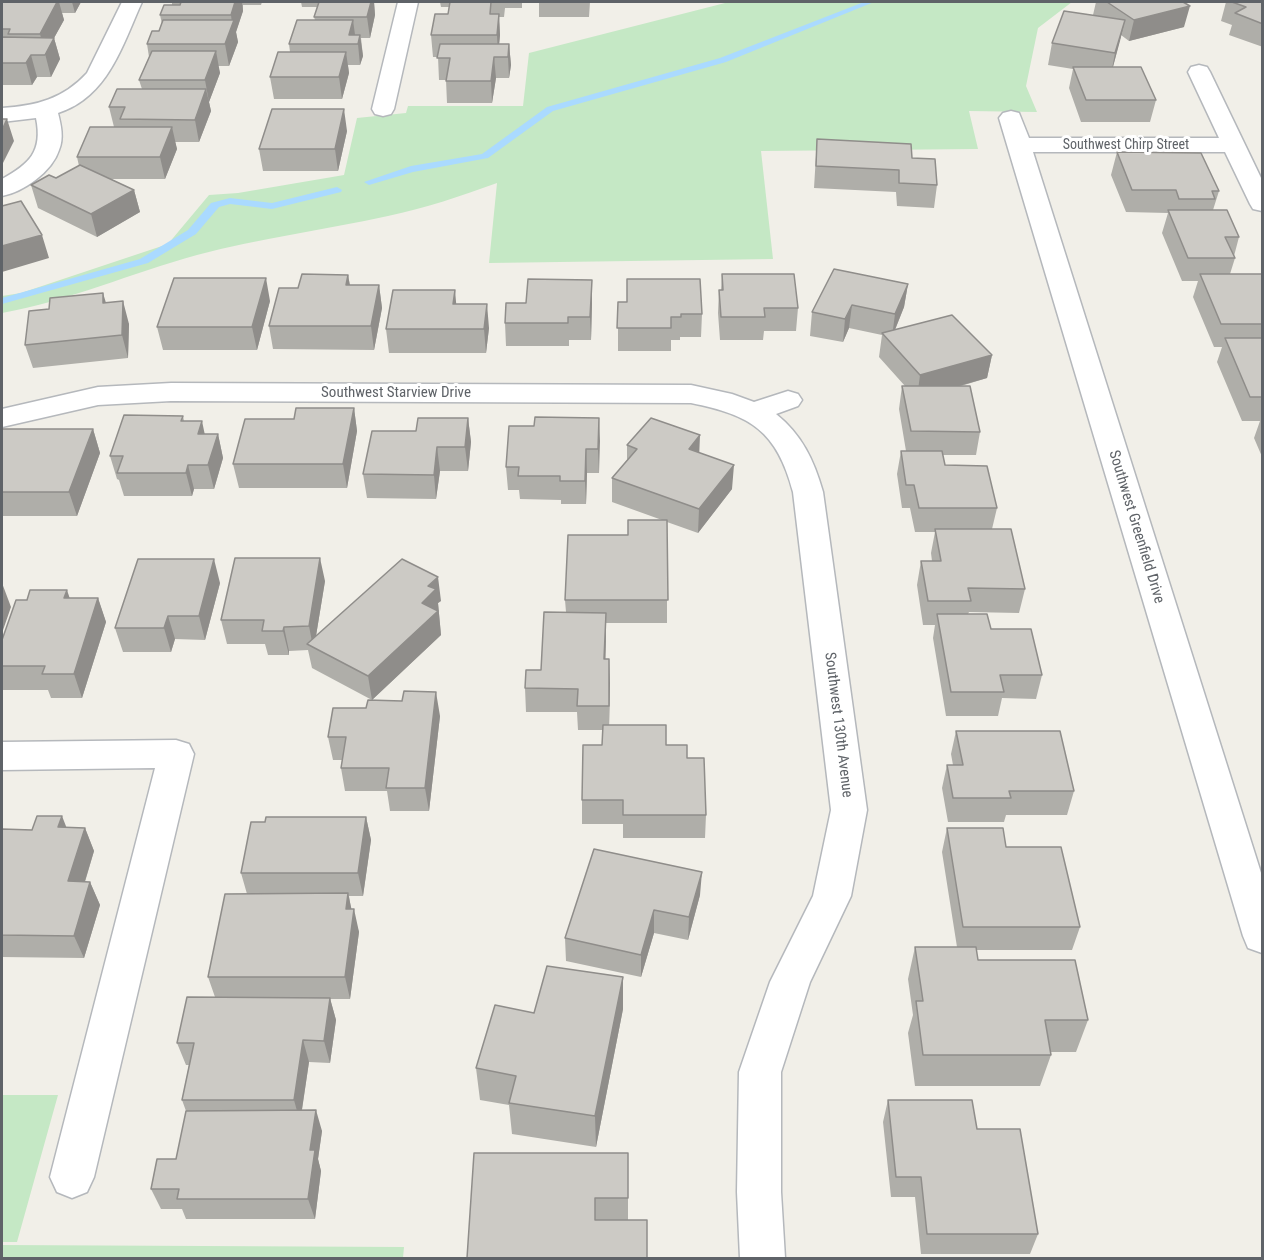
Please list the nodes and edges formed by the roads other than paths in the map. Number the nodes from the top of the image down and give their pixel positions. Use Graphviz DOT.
graph roads {
  1 [pos="132,2"];
  2 [pos="408,2"];
  3 [pos="1199,72"];
  4 [pos="383,109"];
  5 [pos="46,110"];
  6 [pos="2,115"];
  7 [pos="1015,132"];
  8 [pos="1233,145"];
  9 [pos="2,189"];
  10 [pos="1263,204"];
  11 [pos="788,400"];
  12 [pos="754,412"];
  13 [pos="2,418"];
  14 [pos="2,756"];
  15 [pos="1263,936"];
  16 [pos="72,1177"];
  17 [pos="763,1258"];
  1 -- 5 [label="street"];
  2 -- 4 [label="street"];
  3 -- 8 [label="street"];
  5 -- 6 [label="street"];
  5 -- 9 [label="street"];
  7 -- 8 [label="street, Southwest Chirp Street"];
  7 -- 15 [label="street, Southwest Greenfield Drive"];
  8 -- 10 [label="street"];
  11 -- 12 [label="street"];
  12 -- 13 [label="street, Southwest Starview Drive"];
  12 -- 17 [label="street, Southwest 130th Avenue"];
  14 -- 16 [label="street"];
}
